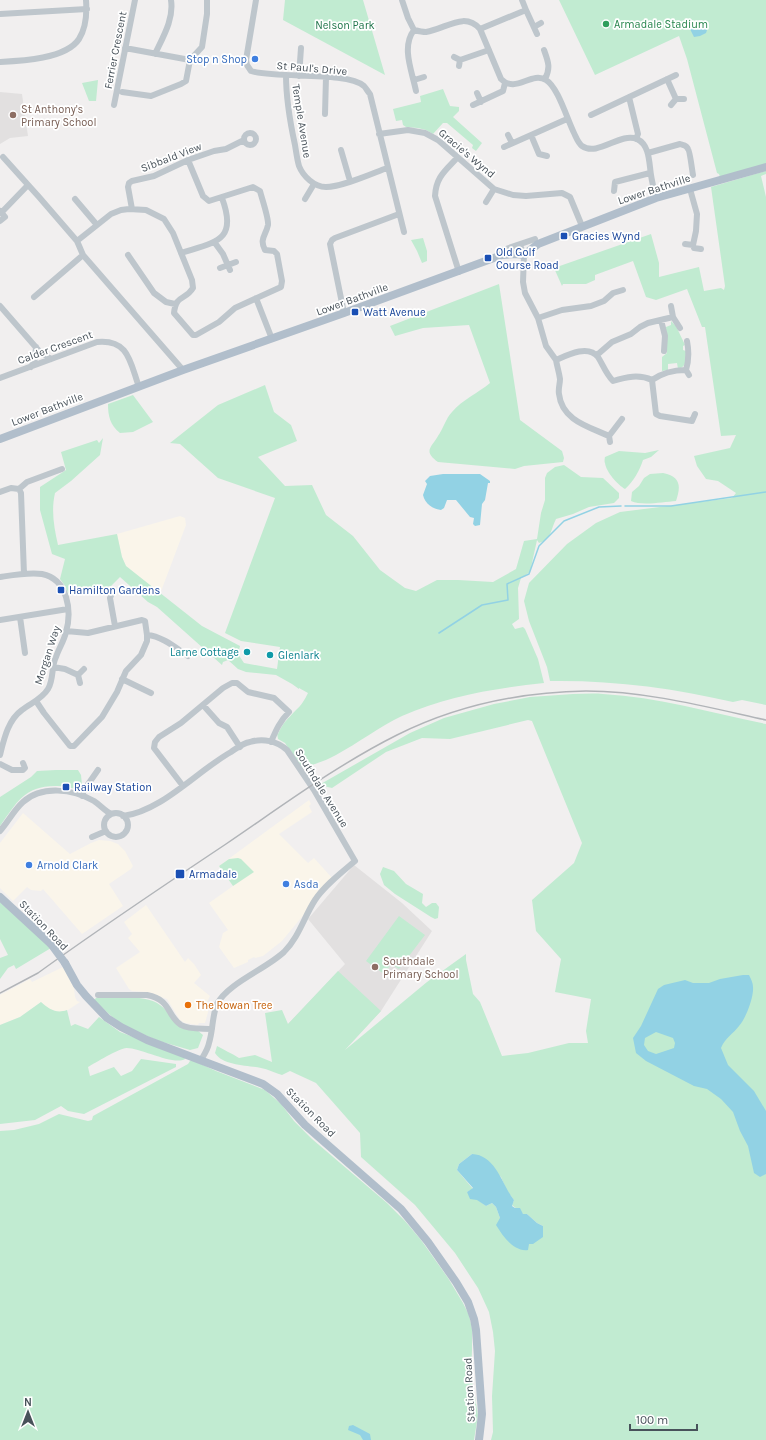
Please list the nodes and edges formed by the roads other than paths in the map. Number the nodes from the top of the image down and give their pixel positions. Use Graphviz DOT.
graph roads {
  1 [pos="86,0"];
  2 [pos="135,0"];
  3 [pos="171,0"];
  4 [pos="207,0"];
  5 [pos="256,0"];
  6 [pos="402,0"];
  7 [pos="522,0"];
  8 [pos="86,9"];
  9 [pos="526,10"];
  10 [pos="0,14"];
  11 [pos="541,23"];
  12 [pos="534,27"];
  13 [pos="480,29"];
  14 [pos="414,30"];
  15 [pos="537,34"];
  16 [pos="126,48"];
  17 [pos="301,48"];
  18 [pos="489,50"];
  19 [pos="544,50"];
  20 [pos="155,54"];
  21 [pos="454,57"];
  22 [pos="547,57"];
  23 [pos="190,60"];
  24 [pos="539,61"];
  25 [pos="0,62"];
  26 [pos="286,75"];
  27 [pos="676,75"];
  28 [pos="300,76"];
  29 [pos="326,77"];
  30 [pos="424,77"];
  31 [pos="544,79"];
  32 [pos="414,80"];
  33 [pos="667,80"];
  34 [pos="505,83"];
  35 [pos="416,90"];
  36 [pos="122,92"];
  37 [pos="477,93"];
  38 [pos="629,97"];
  39 [pos="676,99"];
  40 [pos="684,99"];
  41 [pos="481,102"];
  42 [pos="114,105"];
  43 [pos="473,105"];
  44 [pos="671,105"];
  45 [pos="324,114"];
  46 [pos="591,115"];
  47 [pos="567,119"];
  48 [pos="378,134"];
  49 [pos="508,135"];
  50 [pos="531,135"];
  51 [pos="636,139"];
  52 [pos="244,140"];
  53 [pos="512,143"];
  54 [pos="504,147"];
  55 [pos="341,150"];
  56 [pos="648,153"];
  57 [pos="539,154"];
  58 [pos="547,156"];
  59 [pos="3,157"];
  60 [pos="457,158"];
  61 [pos="188,160"];
  62 [pos="534,160"];
  63 [pos="766,167"];
  64 [pos="387,168"];
  65 [pos="650,173"];
  66 [pos="693,175"];
  67 [pos="610,177"];
  68 [pos="350,181"];
  69 [pos="615,182"];
  70 [pos="314,184"];
  71 [pos="28,185"];
  72 [pos="494,189"];
  73 [pos="690,189"];
  74 [pos="614,191"];
  75 [pos="222,198"];
  76 [pos="656,198"];
  77 [pos="75,199"];
  78 [pos="305,199"];
  79 [pos="486,202"];
  80 [pos="132,209"];
  81 [pos="1,212"];
  82 [pos="399,214"];
  83 [pos="0,221"];
  84 [pos="97,225"];
  85 [pos="582,226"];
  86 [pos="404,232"];
  87 [pos="535,239"];
  88 [pos="77,242"];
  89 [pos="215,243"];
  90 [pos="685,244"];
  91 [pos="520,245"];
  92 [pos="693,245"];
  93 [pos="701,249"];
  94 [pos="503,250"];
  95 [pos="181,253"];
  96 [pos="82,255"];
  97 [pos="128,255"];
  98 [pos="524,255"];
  99 [pos="236,262"];
  100 [pos="220,268"];
  101 [pos="229,268"];
  102 [pos="458,272"];
  103 [pos="623,290"];
  104 [pos="34,297"];
  105 [pos="256,298"];
  106 [pos="175,304"];
  107 [pos="0,306"];
  108 [pos="671,306"];
  109 [pos="344,313"];
  110 [pos="673,317"];
  111 [pos="538,318"];
  112 [pos="661,320"];
  113 [pos="680,328"];
  114 [pos="272,339"];
  115 [pos="687,341"];
  116 [pos="36,348"];
  117 [pos="664,351"];
  118 [pos="597,355"];
  119 [pos="51,359"];
  120 [pos="556,360"];
  121 [pos="31,367"];
  122 [pos="183,370"];
  123 [pos="0,378"];
  124 [pos="652,380"];
  125 [pos="139,387"];
  126 [pos="695,414"];
  127 [pos="622,419"];
  128 [pos="0,439"];
  129 [pos="62,469"];
  130 [pos="19,489"];
  131 [pos="0,492"];
  132 [pos="24,574"];
  133 [pos="0,577"];
  134 [pos="112,593"];
  135 [pos="68,609"];
  136 [pos="20,616"];
  137 [pos="0,620"];
  138 [pos="115,626"];
  139 [pos="66,631"];
  140 [pos="147,636"];
  141 [pos="25,652"];
  142 [pos="188,656"];
  143 [pos="53,667"];
  144 [pos="84,669"];
  145 [pos="78,674"];
  146 [pos="122,679"];
  147 [pos="80,683"];
  148 [pos="151,693"];
  149 [pos="36,701"];
  150 [pos="203,705"];
  151 [pos="271,742"];
  152 [pos="1,745"];
  153 [pos="240,747"];
  154 [pos="0,755"];
  155 [pos="0,764"];
  156 [pos="26,766"];
  157 [pos="98,770"];
  158 [pos="183,786"];
  159 [pos="82,796"];
  160 [pos="100,807"];
  161 [pos="138,813"];
  162 [pos="111,814"];
  163 [pos="123,816"];
  164 [pos="105,820"];
  165 [pos="128,824"];
  166 [pos="0,831"];
  167 [pos="106,831"];
  168 [pos="92,837"];
  169 [pos="0,897"];
  170 [pos="98,995"];
  171 [pos="212,1029"];
  172 [pos="201,1060"];
  173 [pos="479,1440"];
  1 -- 8 [label="street"];
  2 -- 16 [label="street, Ferrier Crescent"];
  3 -- 20 [label="street"];
  4 -- 23 [label="street"];
  5 -- 26 [label="street, St Paul's Drive"];
  6 -- 14 [label="street"];
  7 -- 9 [label="street"];
  8 -- 10 [label="street"];
  8 -- 25 [label="street"];
  9 -- 12 [label="street"];
  9 -- 13 [label="street"];
  11 -- 12 [label="street"];
  12 -- 15 [label="street"];
  13 -- 14 [label="street"];
  13 -- 18 [label="street"];
  14 -- 32 [label="street"];
  16 -- 20 [label="street"];
  16 -- 42 [label="street, Ferrier Crescent"];
  17 -- 28 [label="street"];
  18 -- 21 [label="street"];
  18 -- 34 [label="street"];
  19 -- 22 [label="street"];
  20 -- 23 [label="street"];
  22 -- 24 [label="street"];
  22 -- 31 [label="street"];
  23 -- 36 [label="street"];
  26 -- 28 [label="street, St Paul's Drive"];
  26 -- 70 [label="street, Temple Avenue"];
  27 -- 33 [label="street"];
  28 -- 29 [label="street, St Paul's Drive"];
  29 -- 45 [label="street"];
  29 -- 48 [label="street, St Paul's Drive"];
  30 -- 32 [label="street"];
  31 -- 34 [label="street"];
  31 -- 47 [label="street"];
  32 -- 35 [label="street"];
  33 -- 38 [label="street"];
  33 -- 39 [label="street"];
  34 -- 41 [label="street"];
  37 -- 41 [label="street"];
  38 -- 46 [label="street"];
  38 -- 51 [label="street"];
  39 -- 40 [label="street"];
  39 -- 44 [label="street"];
  41 -- 43 [label="street"];
  47 -- 50 [label="street"];
  47 -- 51 [label="street"];
  48 -- 60 [label="street, Gracie's Wynd"];
  48 -- 64 [label="street, St Paul's Drive"];
  49 -- 53 [label="street"];
  50 -- 53 [label="street"];
  50 -- 57 [label="street"];
  51 -- 56 [label="street"];
  52 -- 61 [label="street, Sibbald View"];
  53 -- 54 [label="street"];
  55 -- 68 [label="street"];
  56 -- 65 [label="street"];
  56 -- 66 [label="street"];
  57 -- 58 [label="street"];
  57 -- 62 [label="street"];
  59 -- 71 [label="street"];
  60 -- 72 [label="street, Gracie's Wynd"];
  60 -- 102 [label="street"];
  61 -- 75 [label="street"];
  61 -- 80 [label="street, Sibbald View"];
  63 -- 73 [label="main road, Lower Bathville"];
  64 -- 68 [label="street"];
  64 -- 82 [label="street, St Paul's Drive"];
  65 -- 69 [label="street"];
  65 -- 76 [label="street"];
  67 -- 69 [label="street"];
  68 -- 70 [label="street"];
  69 -- 74 [label="street"];
  70 -- 78 [label="street"];
  71 -- 81 [label="street"];
  71 -- 88 [label="street"];
  72 -- 79 [label="street, Gracie's Wynd"];
  72 -- 85 [label="street, Gracie's Wynd"];
  73 -- 76 [label="main road, Lower Bathville"];
  73 -- 92 [label="street"];
  75 -- 89 [label="street"];
  75 -- 105 [label="street"];
  76 -- 85 [label="main road, Lower Bathville"];
  77 -- 84 [label="street"];
  80 -- 84 [label="street"];
  80 -- 95 [label="street"];
  81 -- 83 [label="street"];
  82 -- 86 [label="street, St Paul's Drive"];
  82 -- 109 [label="street"];
  84 -- 88 [label="street"];
  85 -- 98 [label="main road, Lower Bathville"];
  87 -- 91 [label="street"];
  88 -- 96 [label="street"];
  89 -- 95 [label="street"];
  89 -- 101 [label="street"];
  90 -- 92 [label="street"];
  91 -- 94 [label="street"];
  91 -- 98 [label="street"];
  92 -- 93 [label="street"];
  95 -- 106 [label="street"];
  96 -- 104 [label="street"];
  96 -- 122 [label="street"];
  97 -- 106 [label="street"];
  98 -- 102 [label="main road, Lower Bathville"];
  98 -- 111 [label="street"];
  99 -- 101 [label="street"];
  100 -- 101 [label="street"];
  102 -- 109 [label="main road, Lower Bathville"];
  103 -- 111 [label="street"];
  105 -- 106 [label="street"];
  105 -- 114 [label="street"];
  107 -- 116 [label="street"];
  108 -- 110 [label="street"];
  109 -- 114 [label="main road, Lower Bathville"];
  110 -- 112 [label="street"];
  110 -- 113 [label="street"];
  111 -- 120 [label="street"];
  112 -- 117 [label="street"];
  112 -- 118 [label="street"];
  114 -- 122 [label="main road, Lower Bathville"];
  115 -- 124 [label="street"];
  116 -- 119 [label="street"];
  116 -- 121 [label="street"];
  118 -- 120 [label="street"];
  118 -- 124 [label="street"];
  119 -- 121 [label="street, Calder Crescent"];
  119 -- 125 [label="street, Calder Crescent"];
  120 -- 127 [label="street"];
  121 -- 123 [label="street, Calder Crescent"];
  122 -- 125 [label="main road, Lower Bathville"];
  124 -- 126 [label="street"];
  125 -- 128 [label="main road, Lower Bathville"];
  129 -- 130 [label="street"];
  130 -- 131 [label="street"];
  130 -- 132 [label="street"];
  132 -- 133 [label="street, Morgan Way"];
  132 -- 135 [label="street, Morgan Way"];
  134 -- 138 [label="street"];
  135 -- 136 [label="street"];
  135 -- 139 [label="street, Morgan Way"];
  136 -- 137 [label="street"];
  136 -- 141 [label="street"];
  138 -- 139 [label="street"];
  138 -- 140 [label="street"];
  139 -- 143 [label="street, Morgan Way"];
  140 -- 142 [label="street"];
  140 -- 146 [label="street"];
  143 -- 145 [label="street"];
  143 -- 149 [label="street, Morgan Way"];
  144 -- 145 [label="street"];
  145 -- 147 [label="street"];
  146 -- 148 [label="street"];
  146 -- 149 [label="street"];
  149 -- 152 [label="street, Morgan Way"];
  150 -- 151 [label="street"];
  150 -- 153 [label="street"];
  150 -- 158 [label="street"];
  151 -- 153 [label="street, Southdale Avenue"];
  151 -- 171 [label="street, Southdale Avenue"];
  152 -- 154 [label="street, Morgan Way"];
  153 -- 158 [label="street, Southdale Avenue"];
  155 -- 156 [label="street"];
  157 -- 159 [label="street"];
  158 -- 161 [label="street, Southdale Avenue"];
  159 -- 160 [label="street"];
  159 -- 166 [label="street"];
  160 -- 162 [label="street"];
  160 -- 164 [label="street"];
  161 -- 163 [label="street, Southdale Avenue"];
  161 -- 165 [label="street, Southdale Avenue"];
  162 -- 163 [label="street"];
  162 -- 164 [label="street"];
  163 -- 165 [label="street"];
  164 -- 167 [label="street"];
  165 -- 167 [label="street"];
  167 -- 168 [label="street"];
  169 -- 172 [label="main road, Station Road, bridge"];
  170 -- 171 [label="street"];
  171 -- 172 [label="street"];
  172 -- 173 [label="main road, Station Road"];
}
